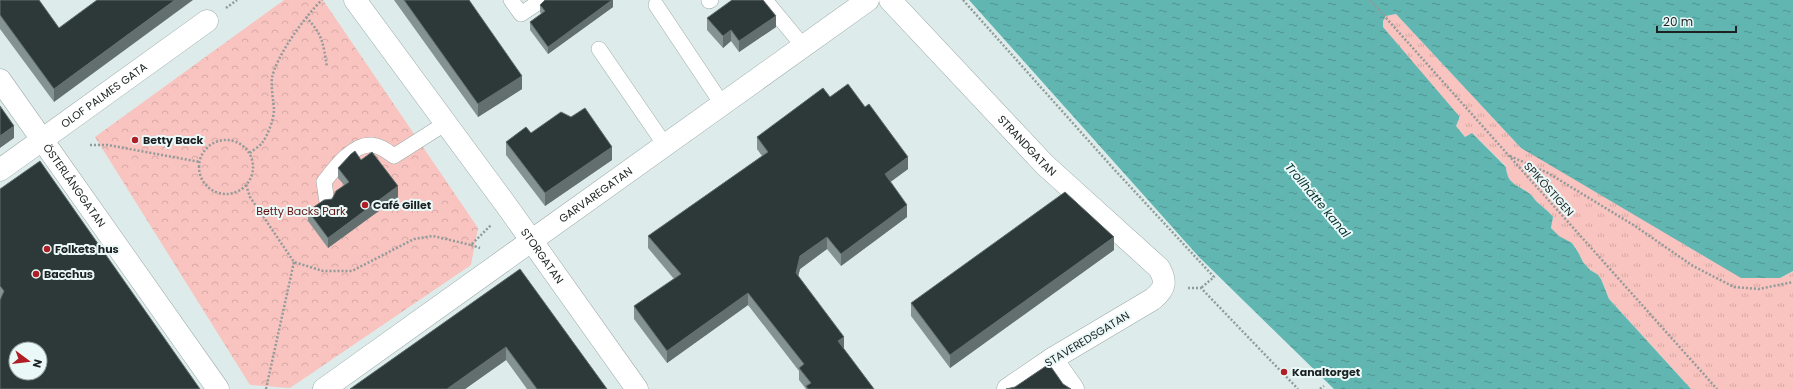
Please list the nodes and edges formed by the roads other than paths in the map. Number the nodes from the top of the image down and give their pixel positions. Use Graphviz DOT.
graph roads {
  1 [pos="355,0"];
  2 [pos="511,0"];
  3 [pos="542,0"];
  4 [pos="765,0"];
  5 [pos="868,0"];
  6 [pos="890,0"];
  7 [pos="656,5"];
  8 [pos="207,21"];
  9 [pos="803,46"];
  10 [pos="599,49"];
  11 [pos="0,80"];
  12 [pos="722,104"];
  13 [pos="446,123"];
  14 [pos="41,140"];
  15 [pos="665,145"];
  16 [pos="0,170"];
  17 [pos="327,202"];
  18 [pos="531,241"];
  19 [pos="1164,287"];
  20 [pos="1052,359"];
  21 [pos="218,389"];
  22 [pos="324,389"];
  23 [pos="637,389"];
  24 [pos="1008,389"];
  25 [pos="1073,389"];
  1 -- 13 [label="street, STORGATAN"];
  2 -- 3 [label="lane"];
  4 -- 9 [label="lane"];
  5 -- 9 [label="street, GARVAREGATAN"];
  6 -- 19 [label="street, STRANDGATAN"];
  7 -- 12 [label="lane"];
  8 -- 14 [label="street, OLOF PALMES GATA"];
  9 -- 12 [label="street, GARVAREGATAN"];
  10 -- 15 [label="lane"];
  11 -- 14 [label="street, ÖSTERLÅNGGATAN"];
  12 -- 15 [label="street, GARVAREGATAN"];
  13 -- 17 [label="lane"];
  13 -- 18 [label="street, STORGATAN"];
  14 -- 16 [label="street, OLOF PALMES GATA"];
  14 -- 21 [label="street, ÖSTERLÅNGGATAN"];
  15 -- 18 [label="street, GARVAREGATAN"];
  18 -- 22 [label="street, GARVAREGATAN"];
  18 -- 23 [label="street, STORGATAN"];
  19 -- 20 [label="street, STAVEREDSGATAN"];
  20 -- 24 [label="street, STAVEREDSGATAN"];
  20 -- 25 [label="street"];
}
